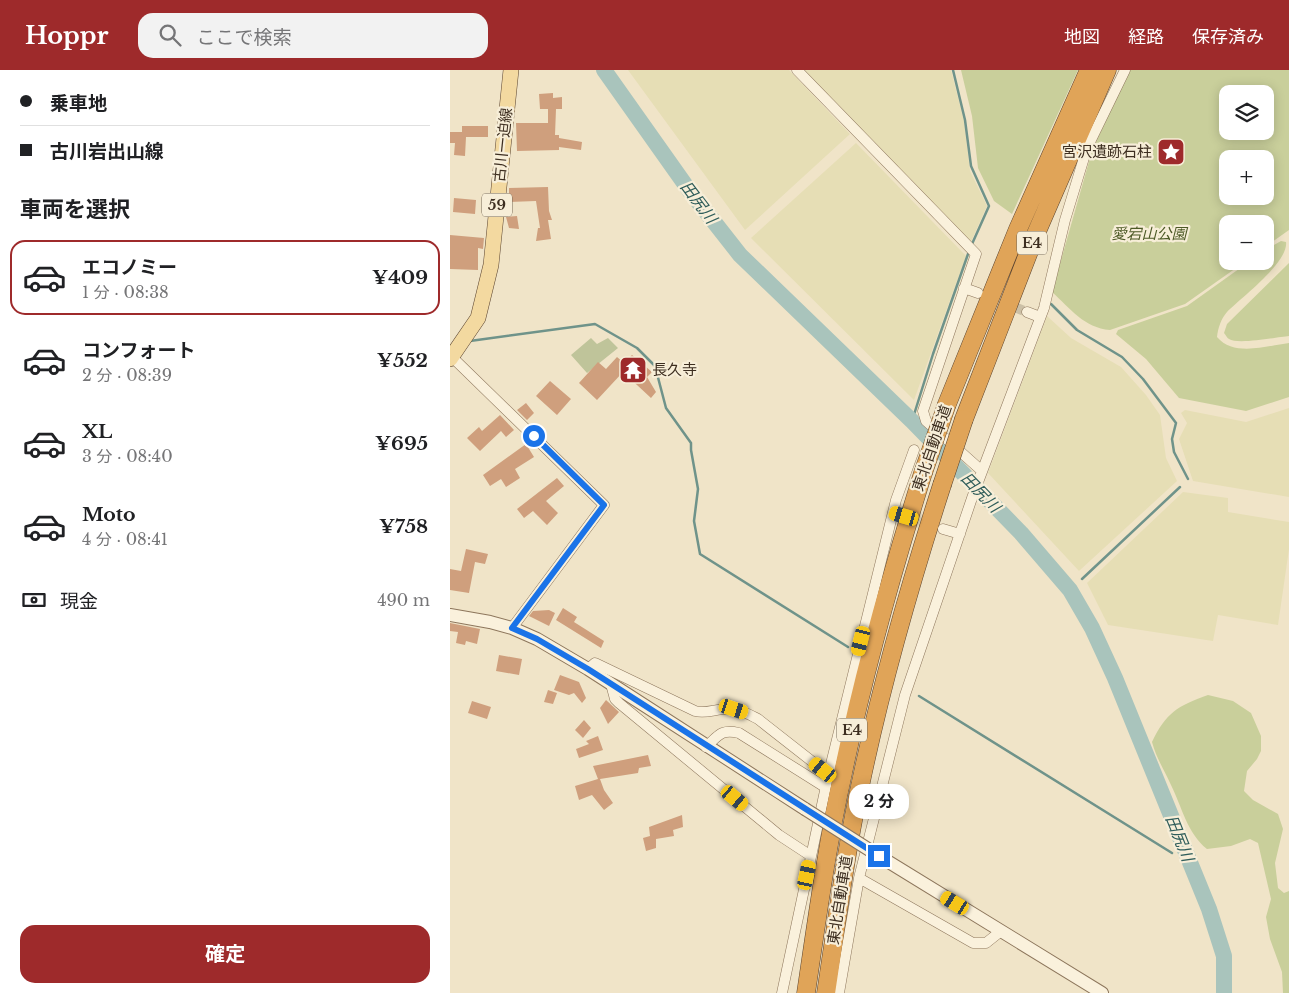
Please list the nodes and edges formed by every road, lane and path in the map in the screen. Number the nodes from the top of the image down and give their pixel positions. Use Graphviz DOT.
graph roads {
  1 [pos="511,70"];
  2 [pos="797,70"];
  3 [pos="1090,70"];
  4 [pos="1107,70"];
  5 [pos="1125,70"];
  6 [pos="964,288"];
  7 [pos="978,293"];
  8 [pos="1028,312"];
  9 [pos="1040,318"];
  10 [pos="457,350"];
  11 [pos="914,450"];
  12 [pos="981,473"];
  13 [pos="893,513"];
  14 [pos="904,516"];
  15 [pos="943,529"];
  16 [pos="960,534"];
  17 [pos="450,615"];
  18 [pos="512,628"];
  19 [pos="588,669"];
  20 [pos="611,684"];
  21 [pos="706,747"];
  22 [pos="828,772"];
  23 [pos="825,787"];
  24 [pos="810,856"];
  25 [pos="859,878"];
  26 [pos="1001,931"];
  27 [pos="782,993"];
  28 [pos="806,993"];
  29 [pos="826,993"];
  30 [pos="839,993"];
  31 [pos="1102,993"];
  1 -- 10 [label="main road, 古川一迫線 / 59"];
  2 -- 6 [label="street"];
  3 -- 28 [label="highway, 東北自動車道 / E4, bridge"];
  4 -- 29 [label="highway, 東北自動車道 / E4, bridge"];
  5 -- 9 [label="street"];
  6 -- 7 [label="street"];
  6 -- 12 [label="street"];
  8 -- 9 [label="street"];
  9 -- 12 [label="street"];
  10 -- 18 [label="street"];
  11 -- 13 [label="street"];
  12 -- 16 [label="street"];
  13 -- 14 [label="street"];
  13 -- 22 [label="street"];
  15 -- 16 [label="street"];
  16 -- 25 [label="street"];
  17 -- 18 [label="street"];
  18 -- 19 [label="street"];
  19 -- 20 [label="street"];
  19 -- 22 [label="street"];
  20 -- 21 [label="street"];
  20 -- 24 [label="street"];
  21 -- 23 [label="street"];
  21 -- 26 [label="street, bridge"];
  22 -- 23 [label="street"];
  23 -- 24 [label="street"];
  24 -- 27 [label="street"];
  25 -- 26 [label="street"];
  25 -- 30 [label="street"];
  26 -- 31 [label="street"];
}
